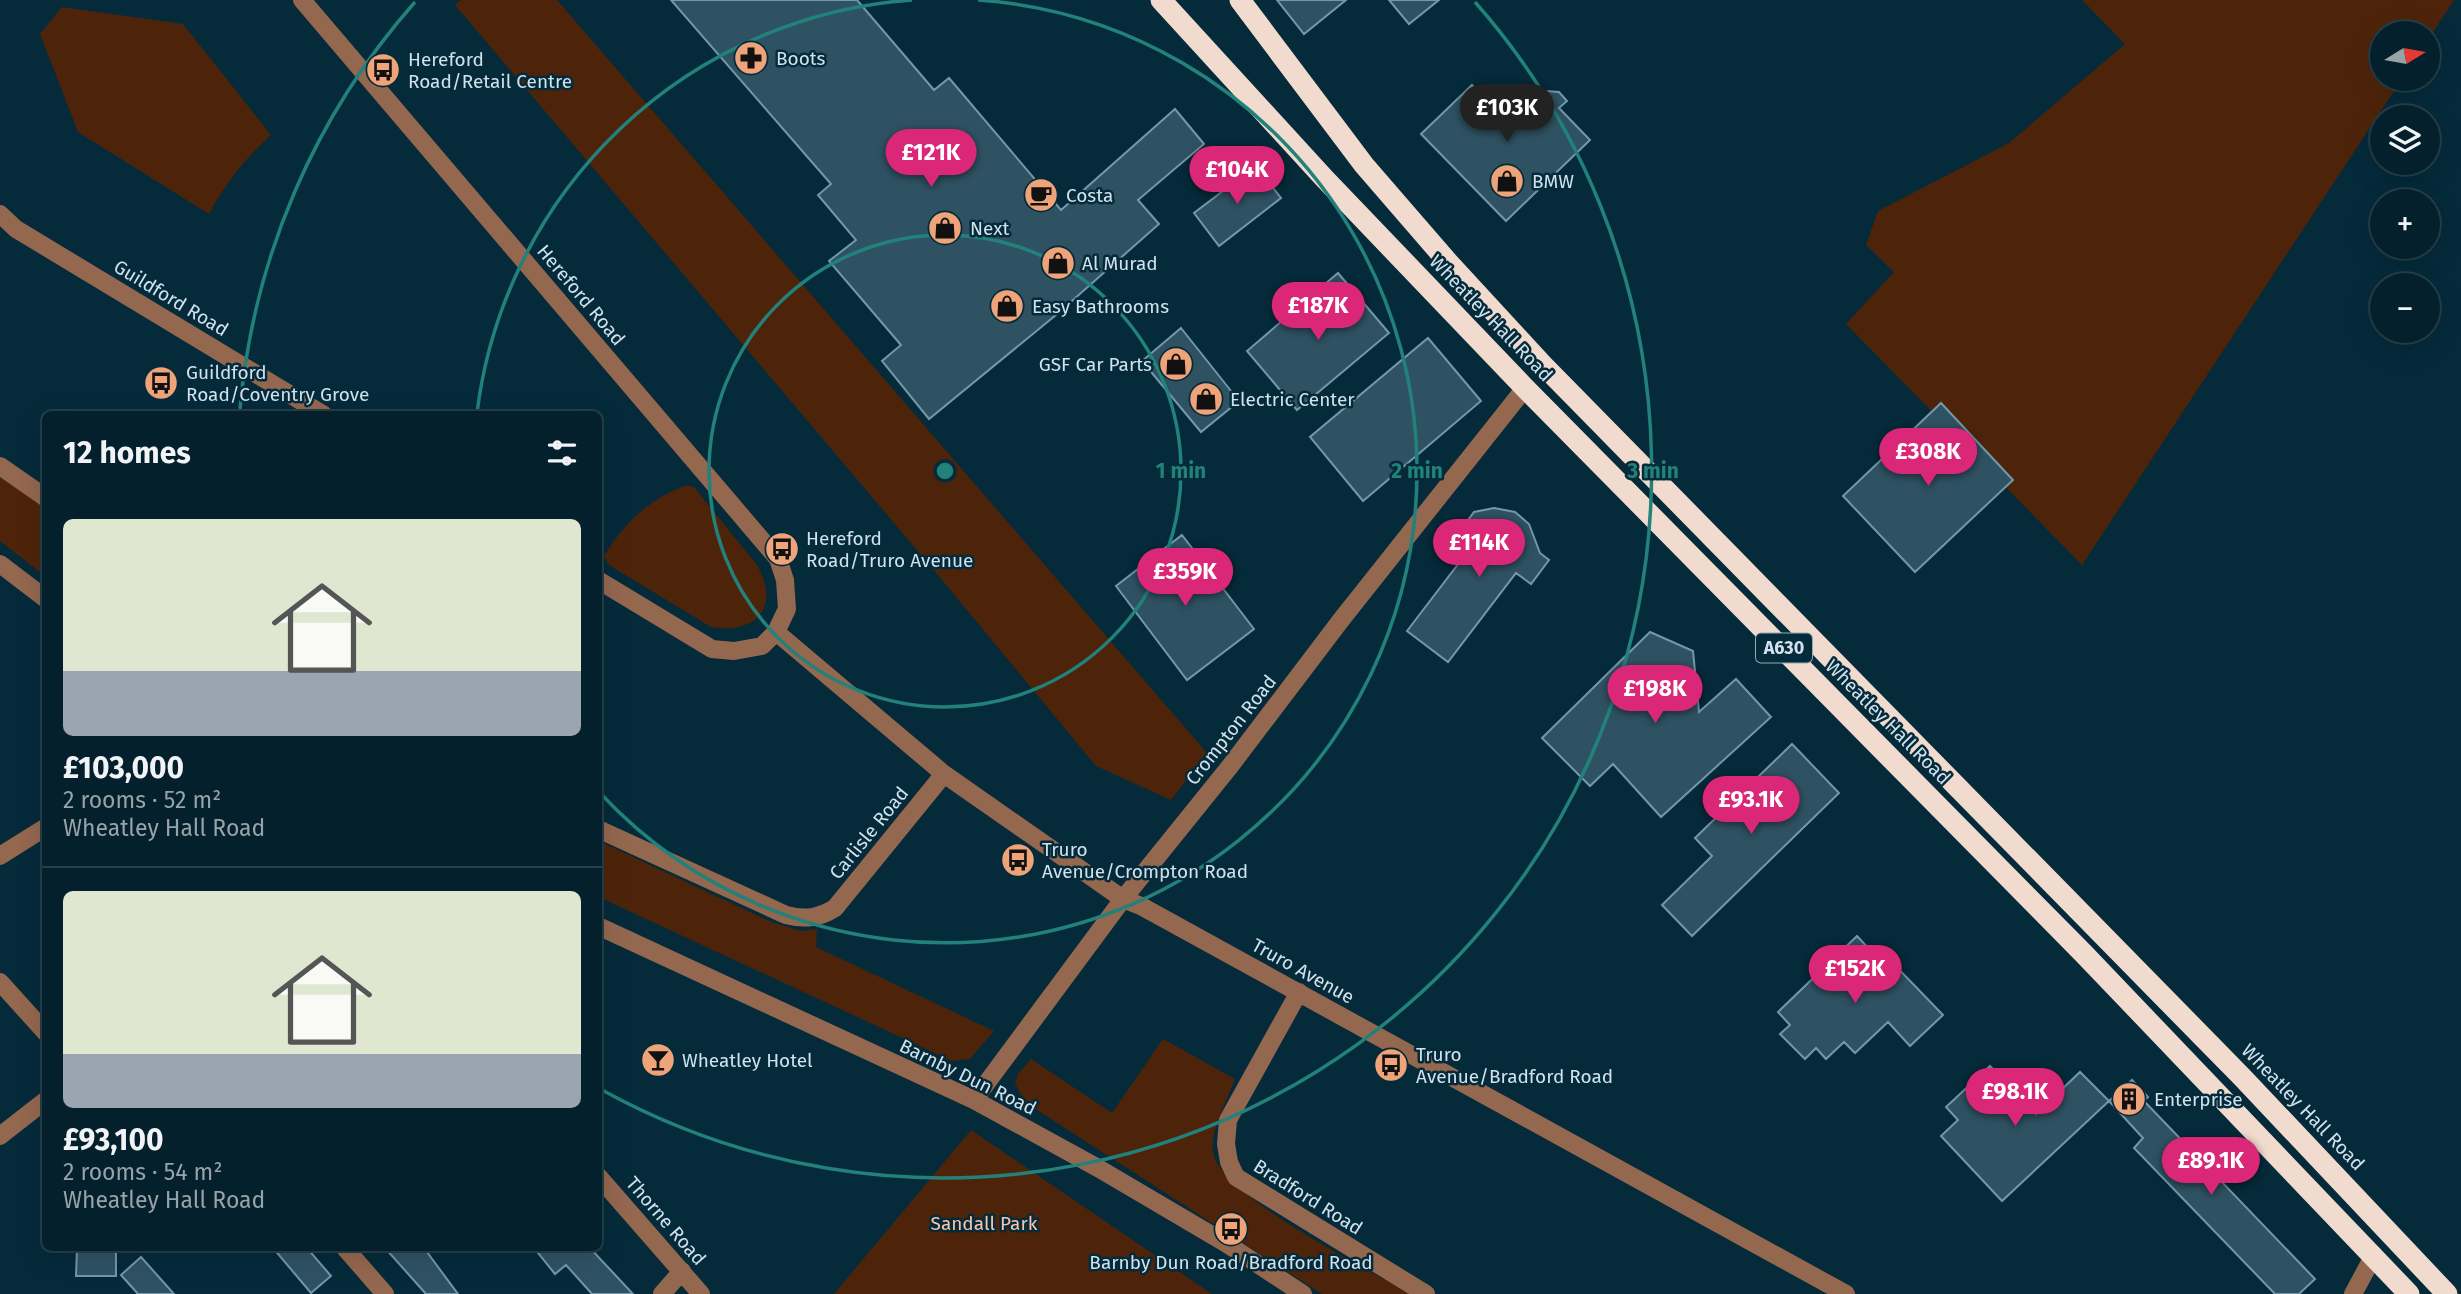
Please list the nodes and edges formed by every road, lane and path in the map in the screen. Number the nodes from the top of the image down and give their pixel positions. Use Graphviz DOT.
graph roads {
  1 [pos="302,0"];
  2 [pos="1161,0"];
  3 [pos="1240,0"];
  4 [pos="0,214"];
  5 [pos="1525,388"];
  6 [pos="317,411"];
  7 [pos="0,466"];
  8 [pos="42,495"];
  9 [pos="0,564"];
  10 [pos="602,582"];
  11 [pos="42,596"];
  12 [pos="776,632"];
  13 [pos="944,774"];
  14 [pos="42,830"];
  15 [pos="602,831"];
  16 [pos="0,856"];
  17 [pos="1123,899"];
  18 [pos="602,928"];
  19 [pos="0,982"];
  20 [pos="1299,992"];
  21 [pos="42,1029"];
  22 [pos="974,1100"];
  23 [pos="42,1103"];
  24 [pos="0,1136"];
  25 [pos="602,1181"];
  26 [pos="348,1251"];
  27 [pos="2374,1255"];
  28 [pos="682,1271"];
  29 [pos="385,1294"];
  30 [pos="662,1294"];
  31 [pos="701,1294"];
  32 [pos="1303,1294"];
  33 [pos="1426,1294"];
  34 [pos="1846,1294"];
  35 [pos="2353,1294"];
  36 [pos="2410,1294"];
  37 [pos="2447,1294"];
  1 -- 12 [label="street, Hereford Road"];
  2 -- 5 [label="highway, Wheatley Hall Road / A630"];
  3 -- 37 [label="highway, Wheatley Hall Road / A630"];
  4 -- 6 [label="street, Guildford Road"];
  5 -- 17 [label="street, Crompton Road"];
  5 -- 27 [label="highway, Wheatley Hall Road / A630"];
  7 -- 8 [label="street"];
  9 -- 11 [label="street"];
  10 -- 12 [label="street"];
  12 -- 13 [label="street, Truro Avenue"];
  13 -- 15 [label="street, Carlisle Road"];
  13 -- 17 [label="street, Truro Avenue"];
  14 -- 16 [label="street"];
  17 -- 20 [label="street, Truro Avenue"];
  17 -- 22 [label="street, Crompton Road"];
  18 -- 22 [label="street, Barnby Dun Road"];
  19 -- 21 [label="street"];
  20 -- 33 [label="street, Bradford Road"];
  20 -- 34 [label="street, Truro Avenue"];
  22 -- 32 [label="street, Barnby Dun Road"];
  23 -- 24 [label="street"];
  25 -- 28 [label="street, Thorne Road"];
  26 -- 29 [label="street"];
  27 -- 35 [label="street"];
  27 -- 36 [label="highway, Wheatley Hall Road / A630"];
  28 -- 30 [label="street"];
  28 -- 31 [label="street, Thorne Road"];
}
